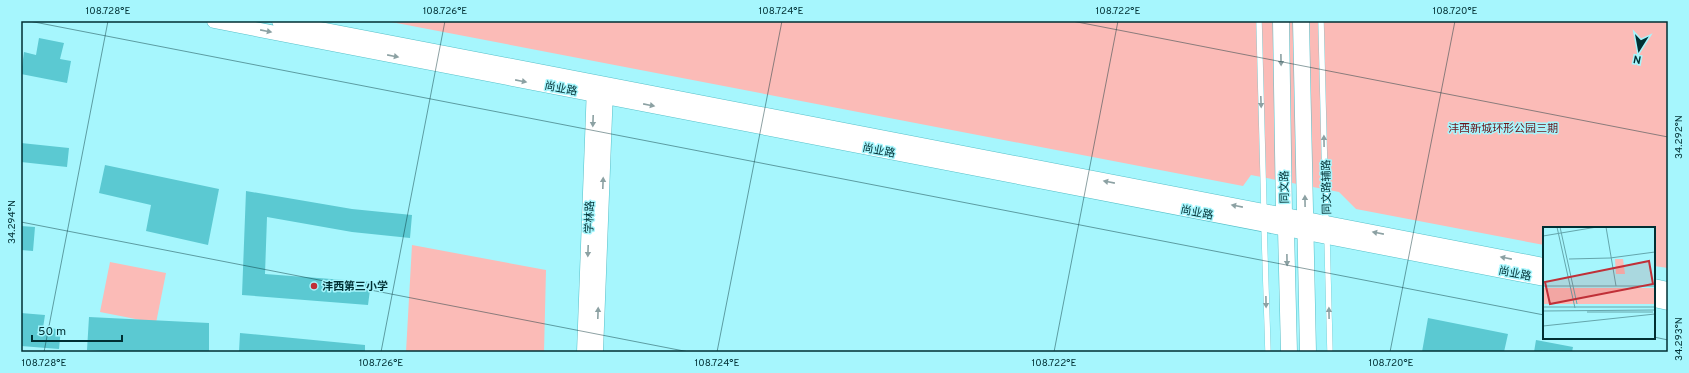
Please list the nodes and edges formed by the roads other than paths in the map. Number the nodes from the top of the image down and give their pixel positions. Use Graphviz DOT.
graph roads {
  1 [pos="214,21"];
  2 [pos="279,21"];
  3 [pos="1259,21"];
  4 [pos="1281,21"];
  5 [pos="1301,21"];
  6 [pos="1321,21"];
  7 [pos="600,90"];
  8 [pos="1264,218"];
  9 [pos="1285,222"];
  10 [pos="1305,226"];
  11 [pos="1327,230"];
  12 [pos="1543,265"];
  13 [pos="1543,279"];
  14 [pos="1655,286"];
  15 [pos="1668,289"];
  16 [pos="1655,300"];
  17 [pos="1668,302"];
  18 [pos="584,352"];
  19 [pos="596,352"];
  20 [pos="1268,352"];
  21 [pos="1289,352"];
  22 [pos="1308,352"];
  23 [pos="1330,352"];
  1 -- 7 [label="street, 尚业路, one-way"];
  2 -- 7 [label="street, 尚业路"];
  3 -- 8 [label="lane, one-way"];
  4 -- 9 [label="main road, 同文路, one-way"];
  10 -- 5 [label="main road, 同文路, one-way"];
  11 -- 6 [label="lane, 同文路辅路, one-way"];
  7 -- 8 [label="street, 尚业路"];
  7 -- 18 [label="street, 学林路, one-way"];
  19 -- 7 [label="street, 学林路, one-way"];
  8 -- 9 [label="street, 尚业路"];
  8 -- 20 [label="lane, one-way"];
  9 -- 10 [label="street, 尚业路"];
  9 -- 21 [label="main road, 同文路, one-way"];
  10 -- 11 [label="street, 尚业路"];
  10 -- 22 [label="main road, 同文路"];
  12 -- 11 [label="street, 尚业路, one-way"];
  11 -- 13 [label="street, 尚业路"];
  23 -- 11 [label="lane, 同文路辅路, one-way"];
  14 -- 15 [label="street"];
  16 -- 17 [label="street"];
}
